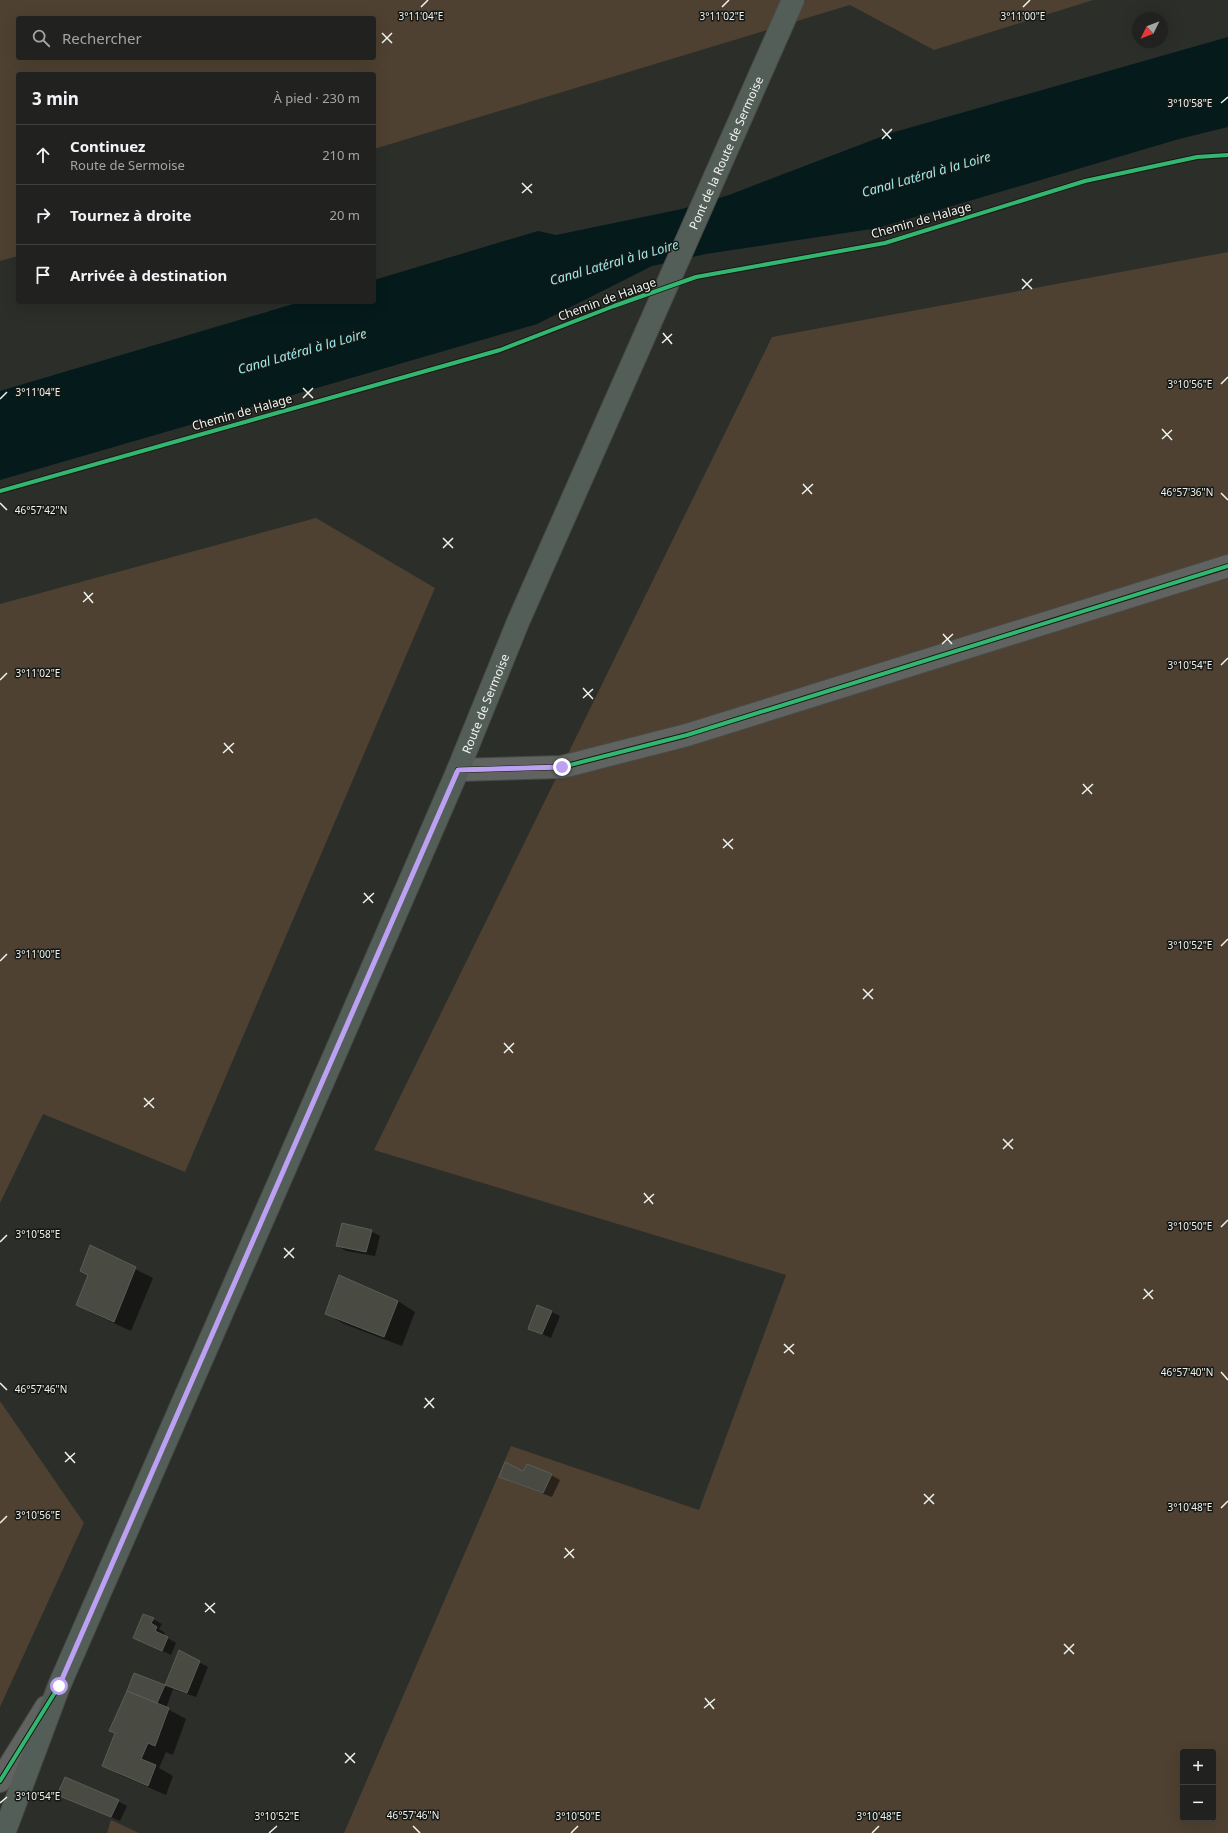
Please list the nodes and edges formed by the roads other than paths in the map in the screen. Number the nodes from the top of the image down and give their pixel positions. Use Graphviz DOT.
graph roads {
  1 [pos="792,1"];
  2 [pos="610,413"];
  3 [pos="1228,566"];
  4 [pos="458,770"];
  5 [pos="59,1686"];
  6 [pos="0,1781"];
  7 [pos="4,1833"];
  1 -- 2 [label="main road, Pont de la Route de Sermoise"];
  2 -- 4 [label="main road, Route de Sermoise"];
  3 -- 4 [label="street"];
  4 -- 5 [label="main road, Route de Sermoise"];
  5 -- 6 [label="street"];
  5 -- 7 [label="main road, Route de Sermoise"];
}
